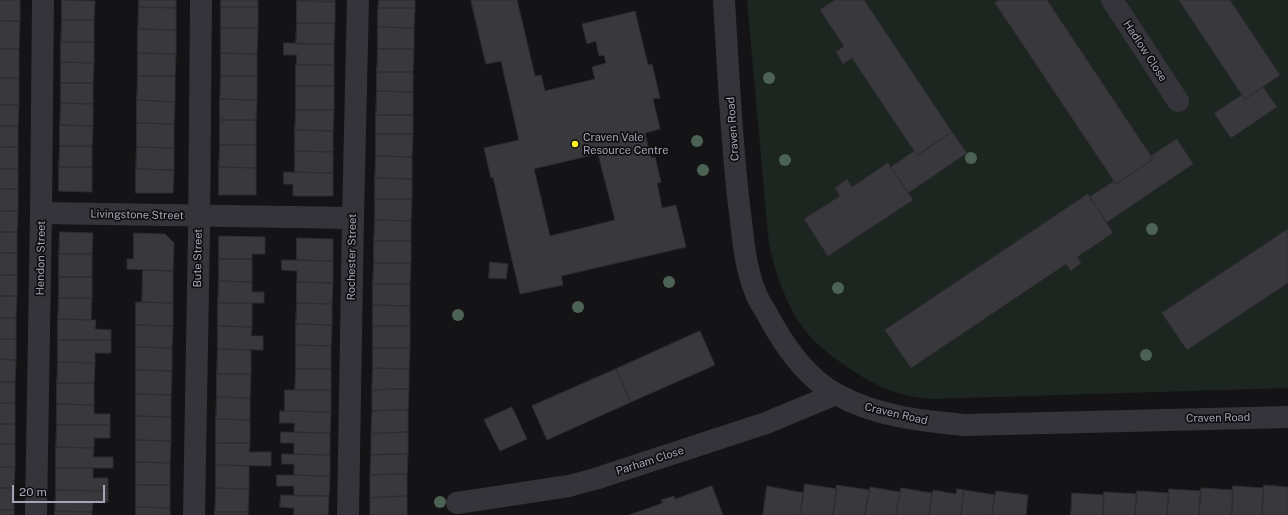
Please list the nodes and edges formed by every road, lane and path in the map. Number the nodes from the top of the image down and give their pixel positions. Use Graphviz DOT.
graph roads {
  1 [pos="43,0"];
  2 [pos="201,0"];
  3 [pos="358,0"];
  4 [pos="724,0"];
  5 [pos="1112,0"];
  6 [pos="1178,101"];
  7 [pos="41,213"];
  8 [pos="199,216"];
  9 [pos="353,218"];
  10 [pos="836,394"];
  11 [pos="1288,417"];
  12 [pos="457,502"];
  13 [pos="36,515"];
  14 [pos="194,515"];
  15 [pos="348,515"];
  1 -- 7 [label="street, Hendon Street"];
  2 -- 8 [label="street, Bute Street"];
  3 -- 9 [label="street, Rochester Street"];
  4 -- 10 [label="street, Craven Road"];
  5 -- 6 [label="street, Hadlow Close"];
  7 -- 8 [label="street, Livingstone Street"];
  7 -- 13 [label="street, Hendon Street"];
  8 -- 9 [label="street, Livingstone Street"];
  8 -- 14 [label="street, Bute Street"];
  9 -- 15 [label="street, Rochester Street"];
  10 -- 11 [label="street, Craven Road"];
  10 -- 12 [label="street, Parham Close"];
}
